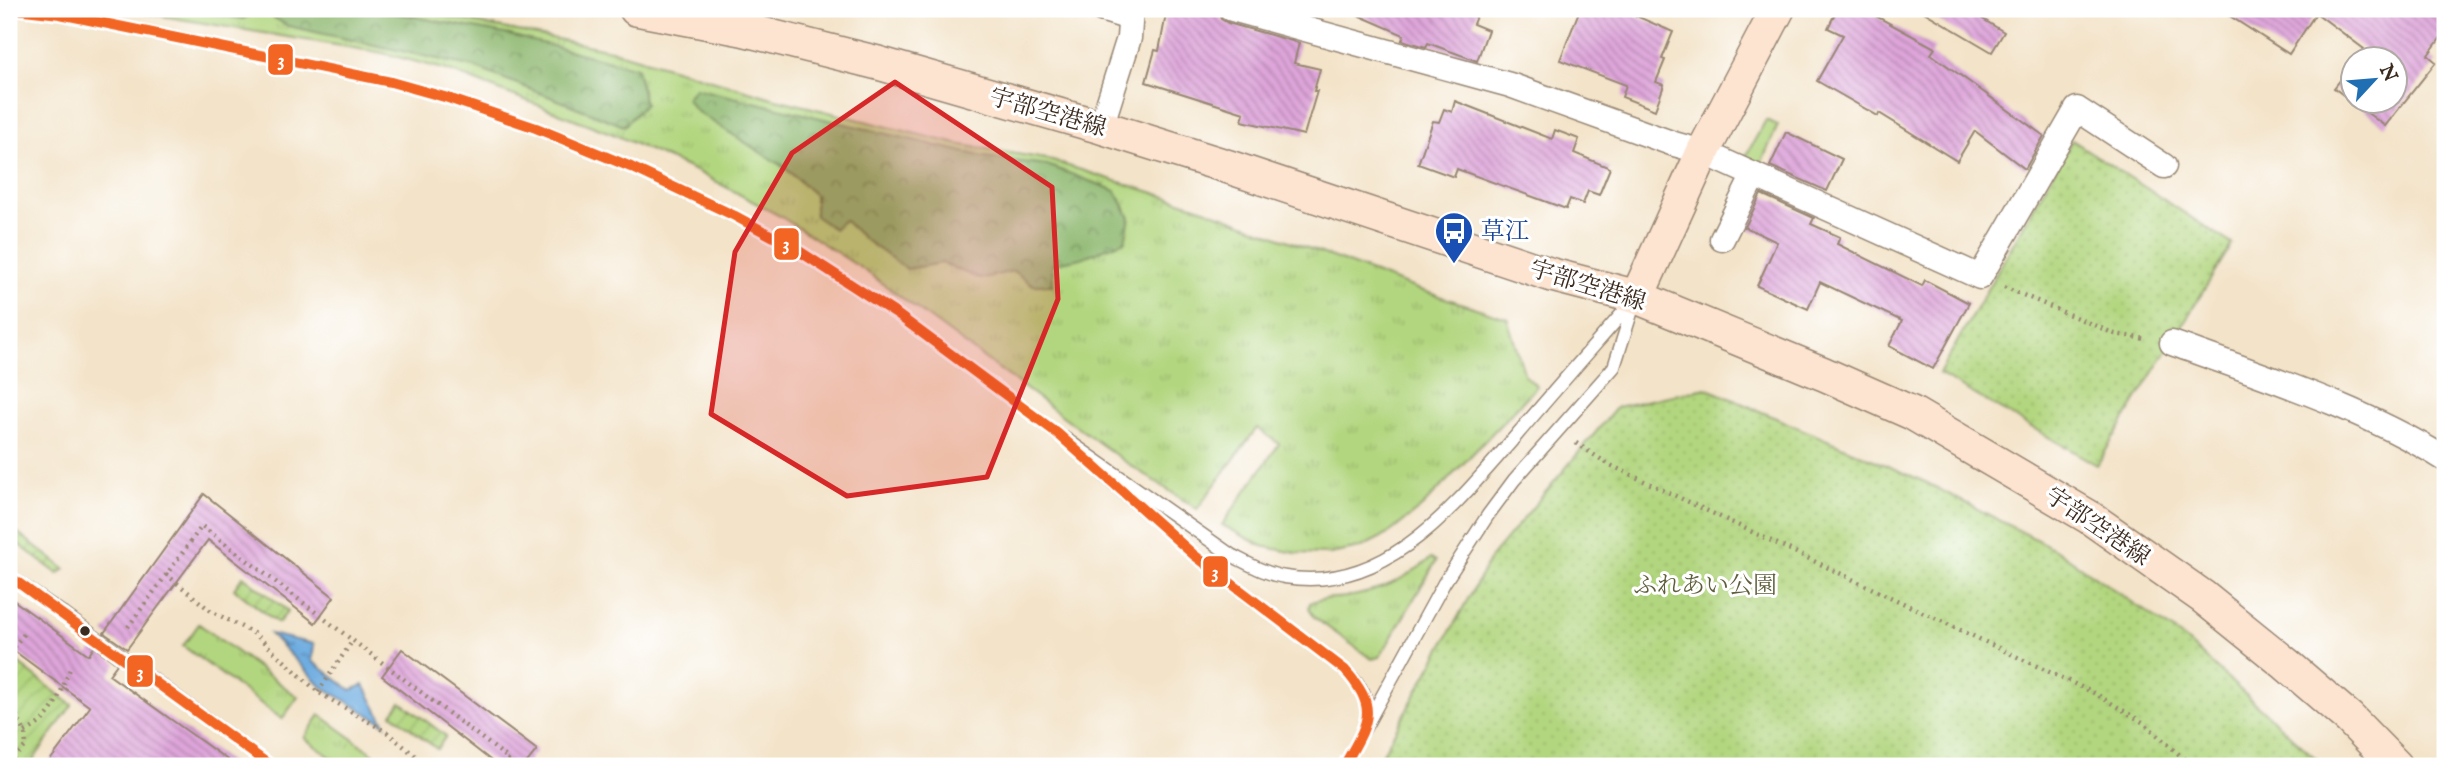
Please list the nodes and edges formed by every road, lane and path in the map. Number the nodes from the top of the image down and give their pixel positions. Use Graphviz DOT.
graph roads {
  1 [pos="15,9"];
  2 [pos="636,9"];
  3 [pos="1101,9"];
  4 [pos="1232,9"];
  5 [pos="1778,9"];
  6 [pos="1131,13"];
  7 [pos="1101,127"];
  8 [pos="1703,152"];
  9 [pos="2164,166"];
  10 [pos="1754,175"];
  11 [pos="1722,239"];
  12 [pos="1980,277"];
  13 [pos="1637,298"];
  14 [pos="2172,343"];
  15 [pos="1057,433"];
  16 [pos="1576,443"];
  17 [pos="2445,459"];
  18 [pos="166,574"];
  19 [pos="9,576"];
  20 [pos="128,627"];
  21 [pos="24,634"];
  22 [pos="353,640"];
  23 [pos="9,652"];
  24 [pos="70,669"];
  25 [pos="318,692"];
  26 [pos="9,714"];
  27 [pos="1367,724"];
  28 [pos="25,732"];
  29 [pos="9,756"];
  30 [pos="271,766"];
  31 [pos="427,766"];
  32 [pos="504,766"];
  33 [pos="1344,766"];
  34 [pos="2192,766"];
  35 [pos="2396,766"];
  1 -- 15 [label="lane"];
  2 -- 7 [label="main road, 宇部空港線"];
  3 -- 6 [label="street"];
  4 -- 8 [label="street"];
  5 -- 8 [label="main road"];
  6 -- 7 [label="street"];
  7 -- 13 [label="main road, 宇部空港線"];
  8 -- 10 [label="street"];
  8 -- 13 [label="main road"];
  9 -- 12 [label="street"];
  10 -- 11 [label="street"];
  10 -- 12 [label="street"];
  12 -- 14 [label="path"];
  13 -- 15 [label="lane"];
  13 -- 27 [label="lane"];
  13 -- 35 [label="main road, 宇部空港線"];
  14 -- 17 [label="street"];
  15 -- 27 [label="lane"];
  16 -- 34 [label="path"];
  18 -- 20 [label="path"];
  18 -- 22 [label="path"];
  18 -- 25 [label="path"];
  19 -- 30 [label="lane"];
  21 -- 23 [label="path"];
  22 -- 25 [label="path"];
  22 -- 32 [label="path"];
  24 -- 28 [label="path"];
  25 -- 31 [label="path"];
  26 -- 28 [label="path"];
  27 -- 33 [label="lane"];
  28 -- 29 [label="path"];
}
